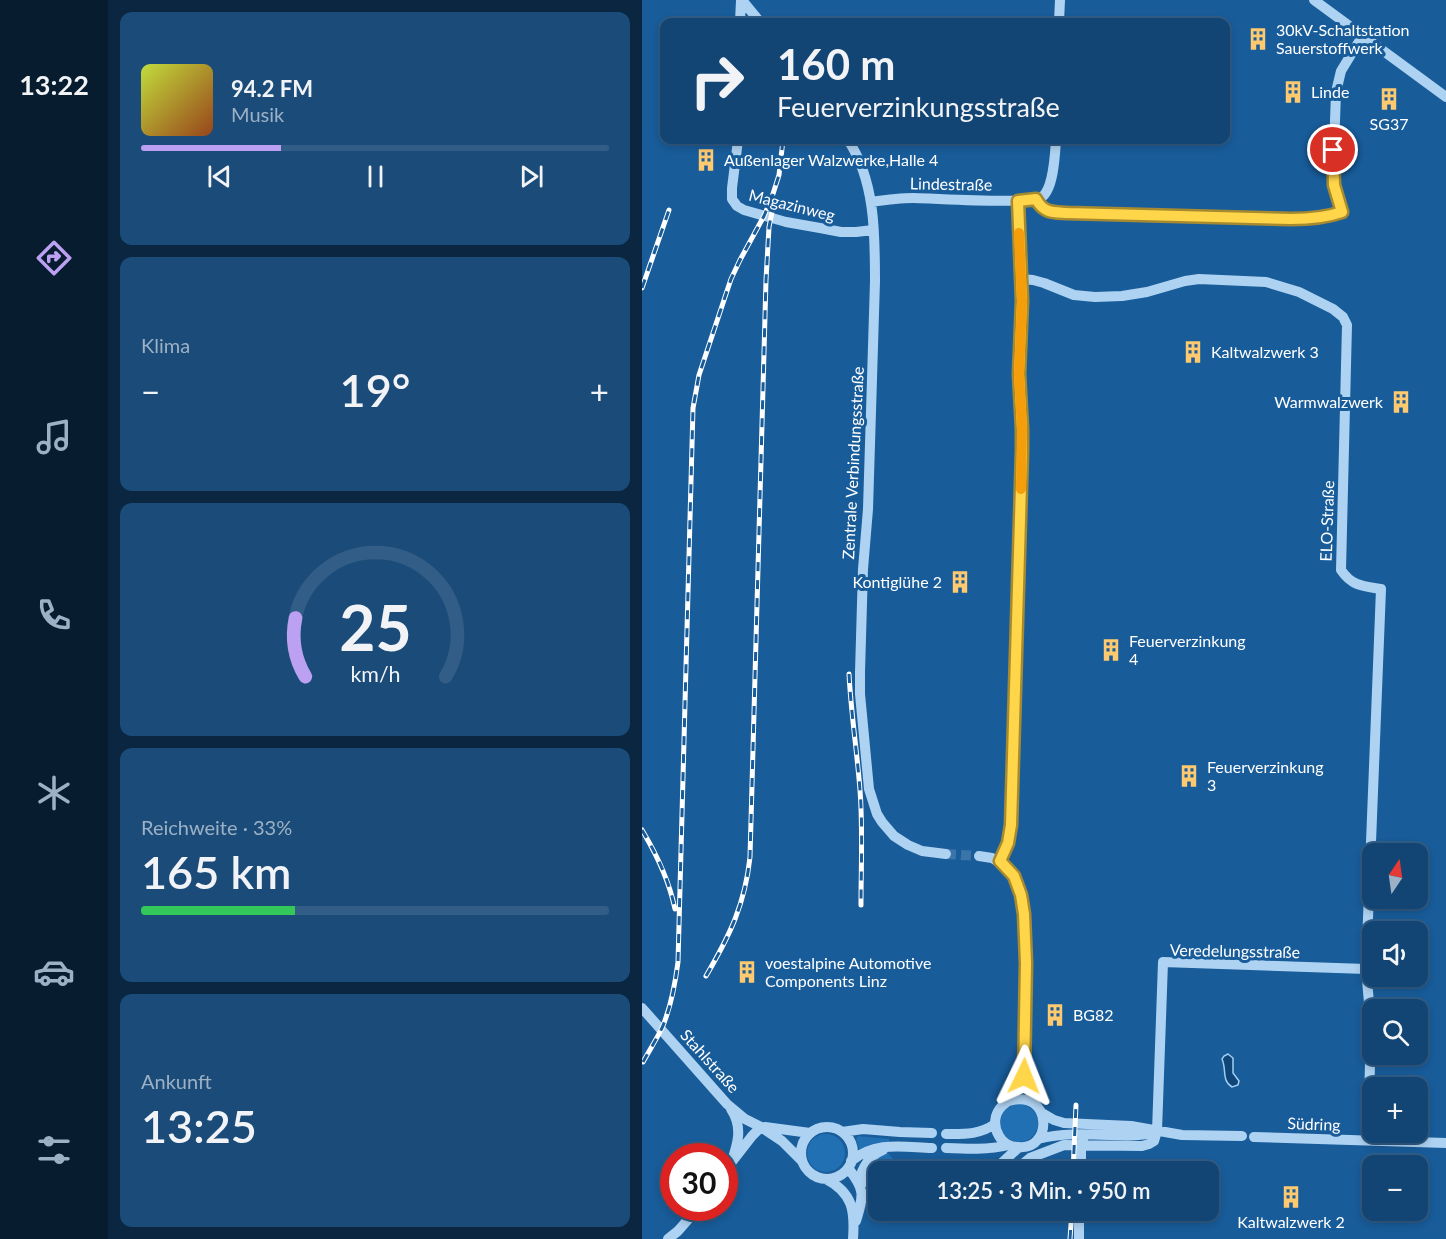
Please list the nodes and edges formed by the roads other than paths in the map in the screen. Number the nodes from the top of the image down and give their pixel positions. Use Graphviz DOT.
graph roads {
  1 [pos="741,0"];
  2 [pos="1060,0"];
  3 [pos="1314,0"];
  4 [pos="741,18"];
  5 [pos="757,18"];
  6 [pos="1059,18"];
  7 [pos="1362,35"];
  8 [pos="1446,97"];
  9 [pos="738,144"];
  10 [pos="850,144"];
  11 [pos="1056,144"];
  12 [pos="1036,199"];
  13 [pos="1018,201"];
  14 [pos="871,202"];
  15 [pos="873,230"];
  16 [pos="1021,279"];
  17 [pos="946,854"];
  18 [pos="979,856"];
  19 [pos="1000,861"];
  20 [pos="1368,921"];
  21 [pos="1362,969"];
  22 [pos="1368,987"];
  23 [pos="642,1008"];
  24 [pos="1024,1076"];
  25 [pos="1370,1077"];
  26 [pos="1009,1101"];
  27 [pos="727,1104"];
  28 [pos="1038,1109"];
  29 [pos="995,1124"];
  30 [pos="1096,1124"];
  31 [pos="761,1127"];
  32 [pos="1157,1131"];
  33 [pos="842,1132"];
  34 [pos="810,1133"];
  35 [pos="932,1133"];
  36 [pos="946,1134"];
  37 [pos="1038,1139"];
  38 [pos="1084,1139"];
  39 [pos="1362,1140"];
  40 [pos="1428,1142"];
  41 [pos="738,1143"];
  42 [pos="1446,1143"];
  43 [pos="895,1147"];
  44 [pos="1017,1147"];
  45 [pos="932,1148"];
  46 [pos="946,1148"];
  47 [pos="738,1155"];
  48 [pos="1030,1158"];
  49 [pos="802,1161"];
  50 [pos="1004,1161"];
  51 [pos="1026,1161"];
  52 [pos="1082,1161"];
  53 [pos="850,1165"];
  54 [pos="826,1179"];
  55 [pos="868,1180"];
  56 [pos="860,1183"];
  57 [pos="686,1221"];
  58 [pos="1079,1221"];
  59 [pos="853,1234"];
  60 [pos="668,1239"];
  61 [pos="1079,1239"];
  1 -- 4 [label="street"];
  1 -- 5 [label="street"];
  2 -- 6 [label="street"];
  3 -- 7 [label="street"];
  7 -- 8 [label="street"];
  7 -- 12 [label="street"];
  9 -- 15 [label="street, Magazinweg"];
  10 -- 14 [label="street, Zentrale Verbindungsstraße"];
  11 -- 12 [label="street"];
  12 -- 13 [label="street, Lindestraße"];
  13 -- 14 [label="street, Lindestraße"];
  13 -- 16 [label="street"];
  14 -- 15 [label="street, Zentrale Verbindungsstraße"];
  15 -- 17 [label="street, Zentrale Verbindungsstraße"];
  16 -- 19 [label="street"];
  16 -- 20 [label="street, ELO-Straße"];
  18 -- 19 [label="street"];
  19 -- 24 [label="street"];
  21 -- 32 [label="street, Veredelungsstraße"];
  22 -- 25 [label="street, ELO-Straße"];
  23 -- 27 [label="street, Stahlstraße"];
  24 -- 26 [label="street"];
  24 -- 28 [label="street"];
  26 -- 28 [label="street"];
  26 -- 29 [label="street"];
  27 -- 31 [label="street, Stahlstraße"];
  27 -- 41 [label="street"];
  28 -- 30 [label="street, Südring"];
  28 -- 37 [label="street"];
  29 -- 36 [label="street"];
  29 -- 44 [label="street"];
  30 -- 32 [label="street, Südring"];
  30 -- 38 [label="street"];
  31 -- 34 [label="street, Stahlstraße"];
  31 -- 47 [label="street"];
  31 -- 49 [label="street, Stahlstraße"];
  32 -- 38 [label="street"];
  32 -- 39 [label="street, Südring"];
  33 -- 34 [label="street"];
  33 -- 35 [label="street"];
  33 -- 53 [label="street"];
  34 -- 49 [label="street"];
  37 -- 38 [label="street"];
  37 -- 44 [label="street"];
  38 -- 48 [label="street"];
  38 -- 52 [label="street"];
  40 -- 42 [label="street, Südring"];
  43 -- 45 [label="street"];
  43 -- 53 [label="street"];
  43 -- 56 [label="street"];
  44 -- 46 [label="street"];
  44 -- 48 [label="street"];
  44 -- 50 [label="street"];
  48 -- 51 [label="street"];
  49 -- 54 [label="street"];
  53 -- 54 [label="street"];
  53 -- 56 [label="street"];
  54 -- 59 [label="street"];
  55 -- 56 [label="street"];
  56 -- 59 [label="street"];
  57 -- 60 [label="street"];
  58 -- 61 [label="street"];
}
